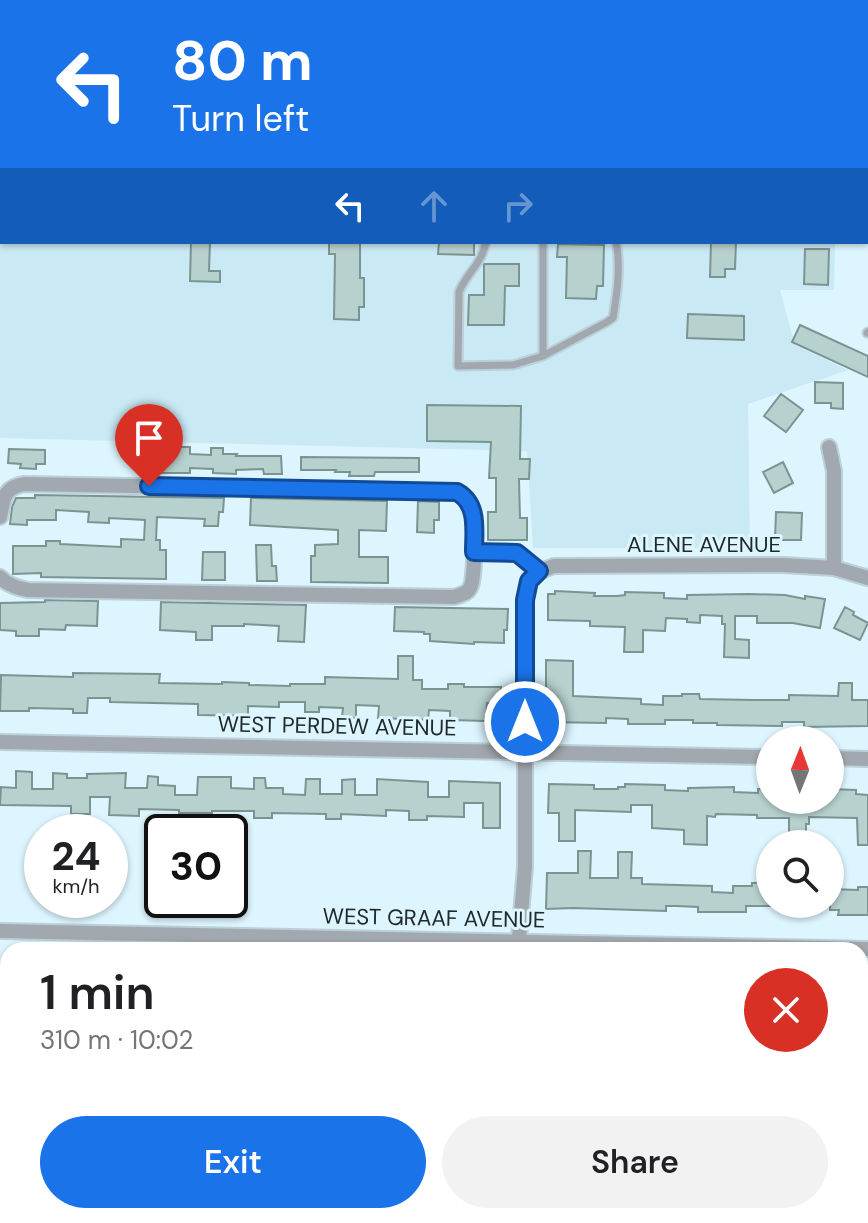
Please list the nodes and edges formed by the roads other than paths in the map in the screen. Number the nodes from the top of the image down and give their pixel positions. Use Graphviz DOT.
graph roads {
  1 [pos="486,244"];
  2 [pos="543,244"];
  3 [pos="616,244"];
  4 [pos="543,356"];
  5 [pos="829,447"];
  6 [pos="0,517"];
  7 [pos="474,552"];
  8 [pos="834,568"];
  9 [pos="539,571"];
  10 [pos="0,577"];
  11 [pos="868,578"];
  12 [pos="0,742"];
  13 [pos="525,752"];
  14 [pos="756,757"];
  15 [pos="844,758"];
  16 [pos="868,759"];
  17 [pos="0,931"];
  18 [pos="380,942"];
  19 [pos="518,942"];
  1 -- 4 [label="lane"];
  2 -- 4 [label="lane"];
  3 -- 4 [label="lane"];
  5 -- 8 [label="street"];
  6 -- 7 [label="street"];
  7 -- 9 [label="lane"];
  7 -- 10 [label="street"];
  8 -- 9 [label="street, ALENE AVENUE"];
  8 -- 11 [label="street, ALENE AVENUE"];
  9 -- 13 [label="street"];
  12 -- 13 [label="street, WEST PERDEW AVENUE"];
  13 -- 14 [label="street, WEST PERDEW AVENUE"];
  13 -- 19 [label="street"];
  15 -- 16 [label="street"];
  17 -- 18 [label="street, WEST GRAAF AVENUE"];
}
